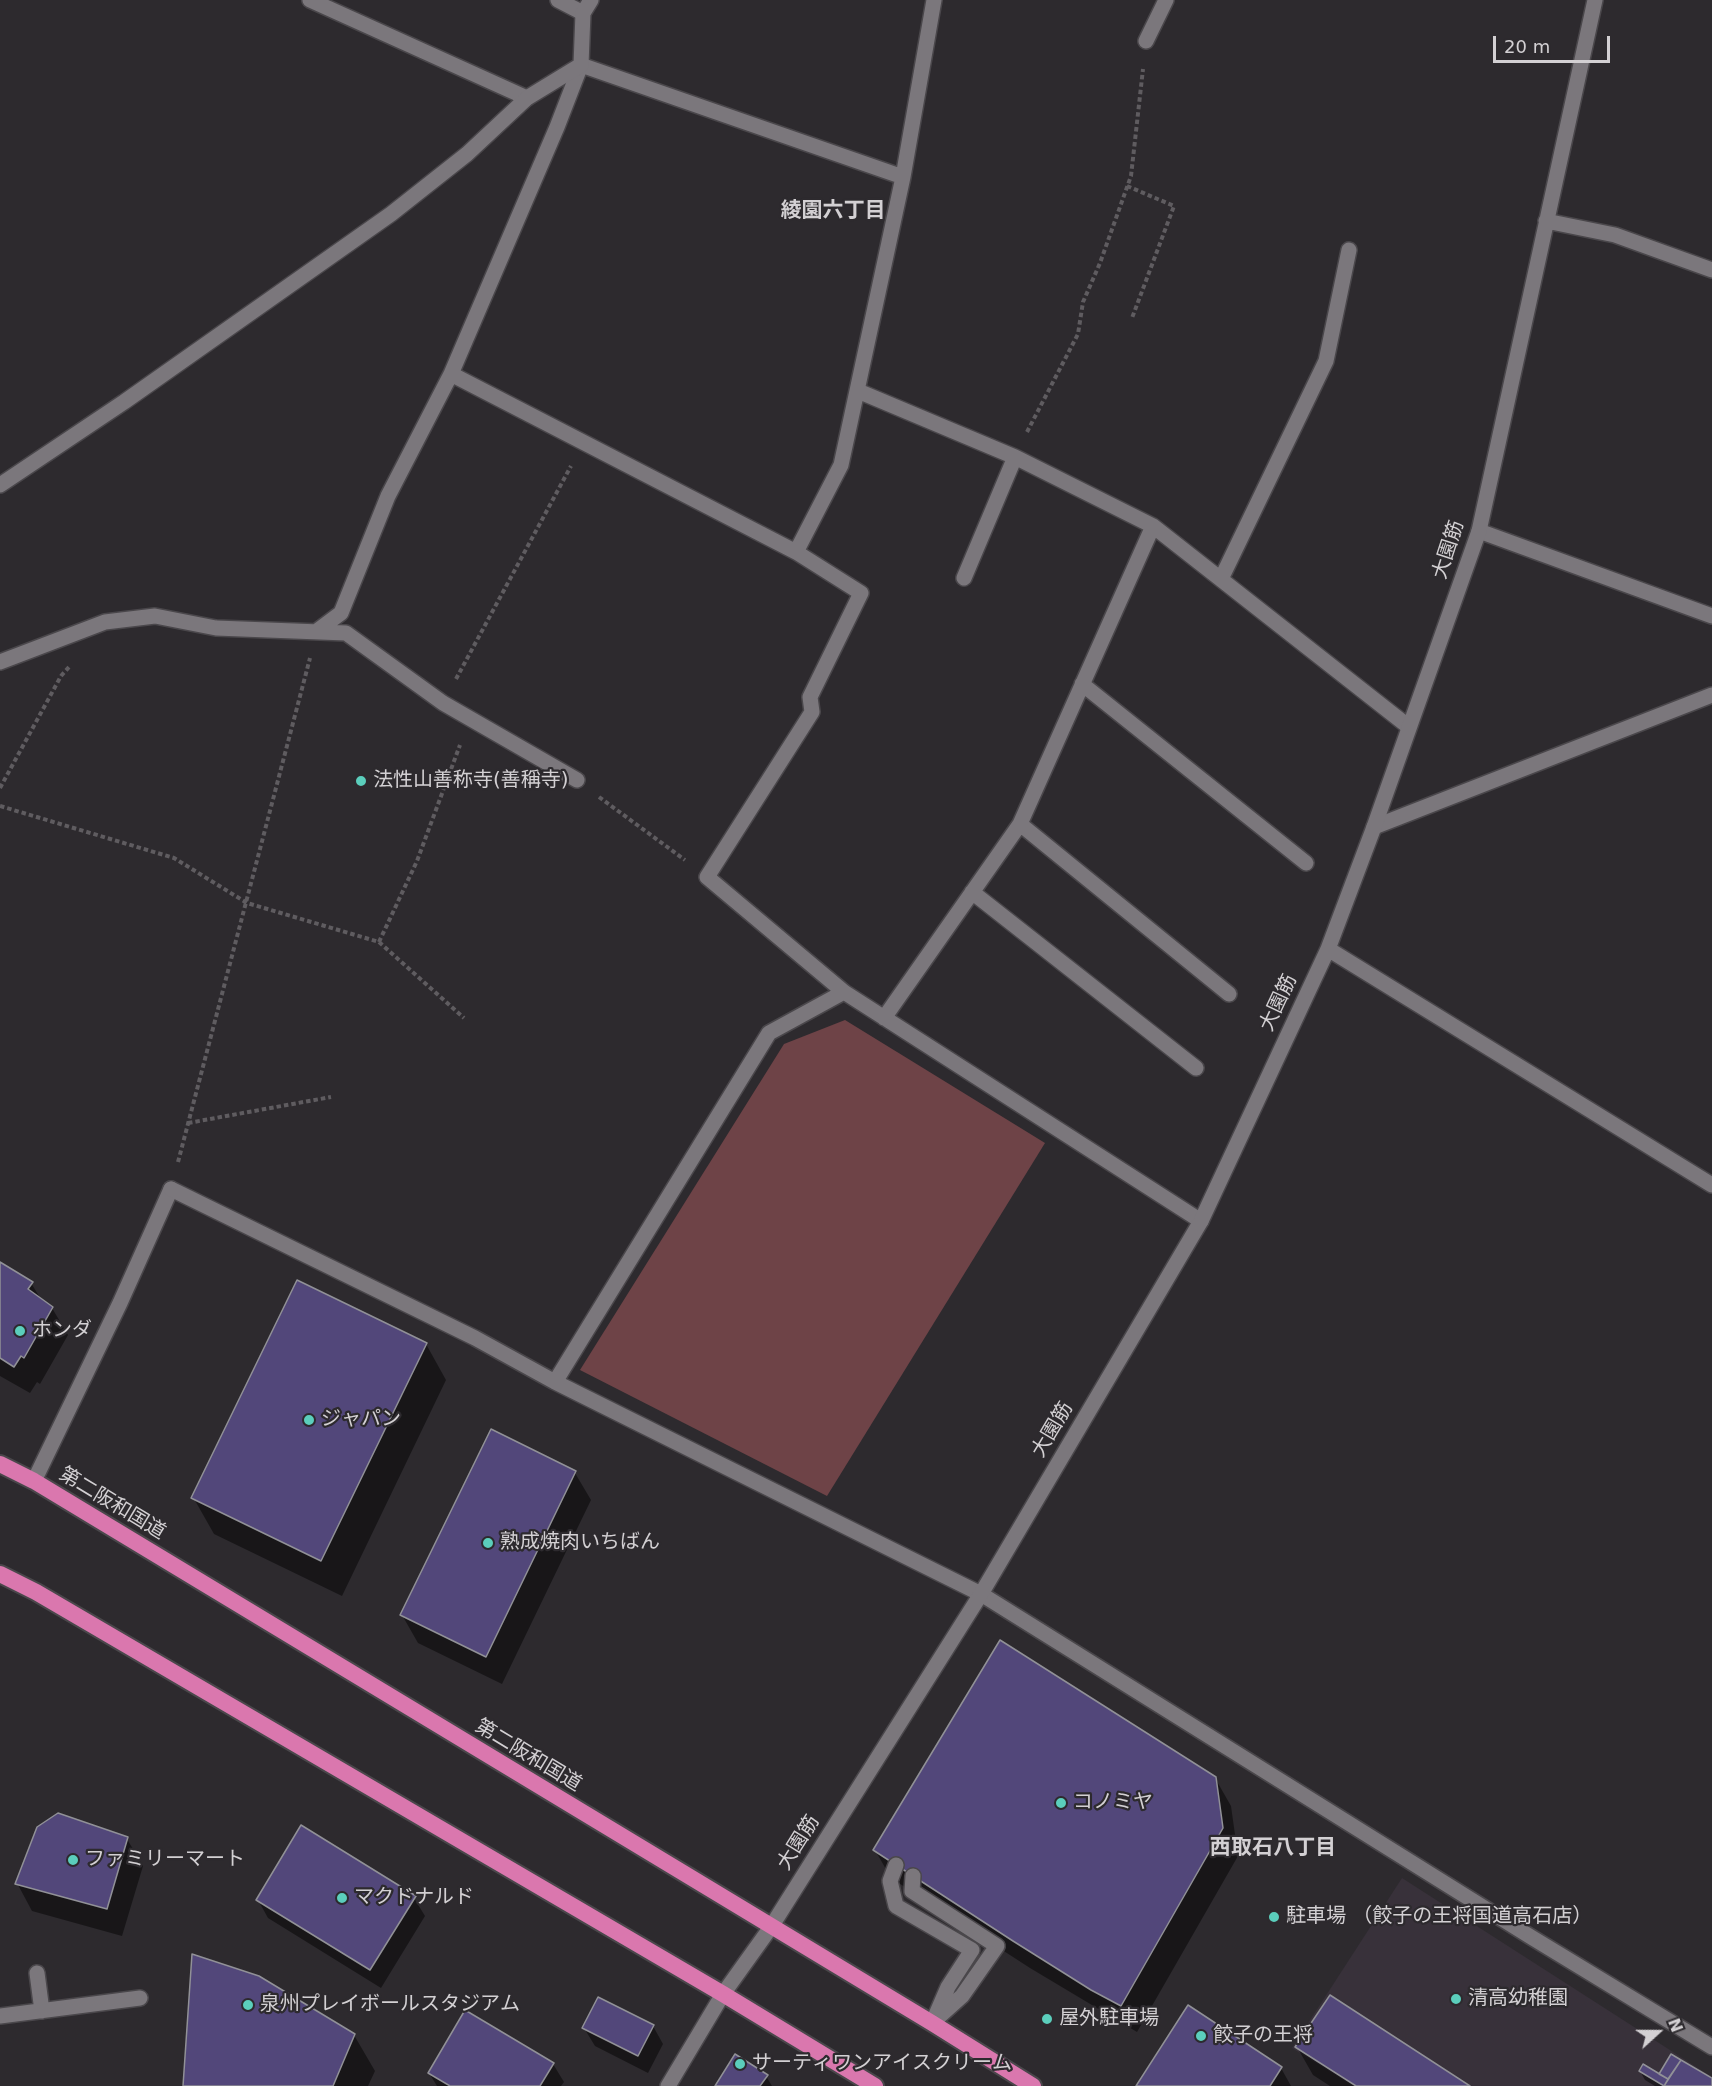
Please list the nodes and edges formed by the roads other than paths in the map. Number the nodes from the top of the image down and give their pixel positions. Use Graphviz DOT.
graph roads {
  1 [pos="310,0"];
  2 [pos="558,0"];
  3 [pos="934,0"];
  4 [pos="1166,0"];
  5 [pos="1595,0"];
  6 [pos="587,6"];
  7 [pos="1146,41"];
  8 [pos="581,65"];
  9 [pos="527,98"];
  10 [pos="903,177"];
  11 [pos="1546,221"];
  12 [pos="1349,250"];
  13 [pos="1712,270"];
  14 [pos="451,374"];
  15 [pos="858,391"];
  16 [pos="1015,457"];
  17 [pos="0,485"];
  18 [pos="1153,526"];
  19 [pos="1479,531"];
  20 [pos="796,552"];
  21 [pos="964,578"];
  22 [pos="1221,579"];
  23 [pos="1712,616"];
  24 [pos="317,631"];
  25 [pos="0,662"];
  26 [pos="1082,684"];
  27 [pos="1712,695"];
  28 [pos="1410,727"];
  29 [pos="577,780"];
  30 [pos="1020,824"];
  31 [pos="1374,827"];
  32 [pos="1306,863"];
  33 [pos="972,892"];
  34 [pos="1328,949"];
  35 [pos="844,992"];
  36 [pos="1229,994"];
  37 [pos="884,1018"];
  38 [pos="1196,1068"];
  39 [pos="1712,1185"];
  40 [pos="1202,1221"];
  41 [pos="555,1382"];
  42 [pos="0,1464"];
  43 [pos="34,1481"];
  44 [pos="0,1574"];
  45 [pos="981,1594"];
  46 [pos="896,1865"];
  47 [pos="913,1876"];
  48 [pos="771,1927"];
  49 [pos="37,1972"];
  50 [pos="723,1994"];
  51 [pos="140,1998"];
  52 [pos="42,2011"];
  53 [pos="0,2016"];
  54 [pos="932,2023"];
  55 [pos="1712,2047"];
  56 [pos="668,2086"];
  57 [pos="875,2086"];
  58 [pos="1033,2086"];
  1 -- 9 [label="street"];
  2 -- 6 [label="street"];
  3 -- 10 [label="street"];
  4 -- 7 [label="street"];
  5 -- 11 [label="street, 大園筋"];
  6 -- 8 [label="street"];
  8 -- 9 [label="street"];
  8 -- 10 [label="street"];
  8 -- 14 [label="street"];
  9 -- 17 [label="street"];
  10 -- 15 [label="street"];
  11 -- 13 [label="street"];
  11 -- 19 [label="street, 大園筋"];
  12 -- 22 [label="street"];
  14 -- 20 [label="street"];
  14 -- 24 [label="street"];
  15 -- 16 [label="street"];
  15 -- 20 [label="street"];
  16 -- 18 [label="street"];
  16 -- 21 [label="street"];
  18 -- 22 [label="street"];
  18 -- 26 [label="street"];
  19 -- 23 [label="street"];
  19 -- 28 [label="street, 大園筋"];
  20 -- 35 [label="street"];
  22 -- 28 [label="street"];
  24 -- 25 [label="street"];
  24 -- 29 [label="street"];
  26 -- 30 [label="street"];
  26 -- 32 [label="street"];
  27 -- 31 [label="street"];
  28 -- 31 [label="street, 大園筋"];
  30 -- 33 [label="street"];
  30 -- 36 [label="street"];
  31 -- 34 [label="street, 大園筋"];
  33 -- 37 [label="street"];
  33 -- 38 [label="street"];
  34 -- 39 [label="street"];
  34 -- 40 [label="street, 大園筋"];
  35 -- 37 [label="street"];
  35 -- 41 [label="street"];
  37 -- 40 [label="street"];
  40 -- 45 [label="street, 大園筋"];
  41 -- 43 [label="street"];
  41 -- 45 [label="street"];
  42 -- 43 [label="highway, 第二阪和国道"];
  43 -- 48 [label="highway, 第二阪和国道"];
  44 -- 50 [label="highway"];
  45 -- 48 [label="street, 大園筋"];
  45 -- 55 [label="street"];
  46 -- 54 [label="street"];
  47 -- 54 [label="street"];
  48 -- 50 [label="street, 大園筋"];
  48 -- 54 [label="highway, 第二阪和国道"];
  49 -- 52 [label="street"];
  50 -- 56 [label="street, 大園筋"];
  50 -- 57 [label="highway"];
  51 -- 52 [label="street"];
  52 -- 53 [label="street"];
  54 -- 58 [label="highway, 第二阪和国道"];
}
